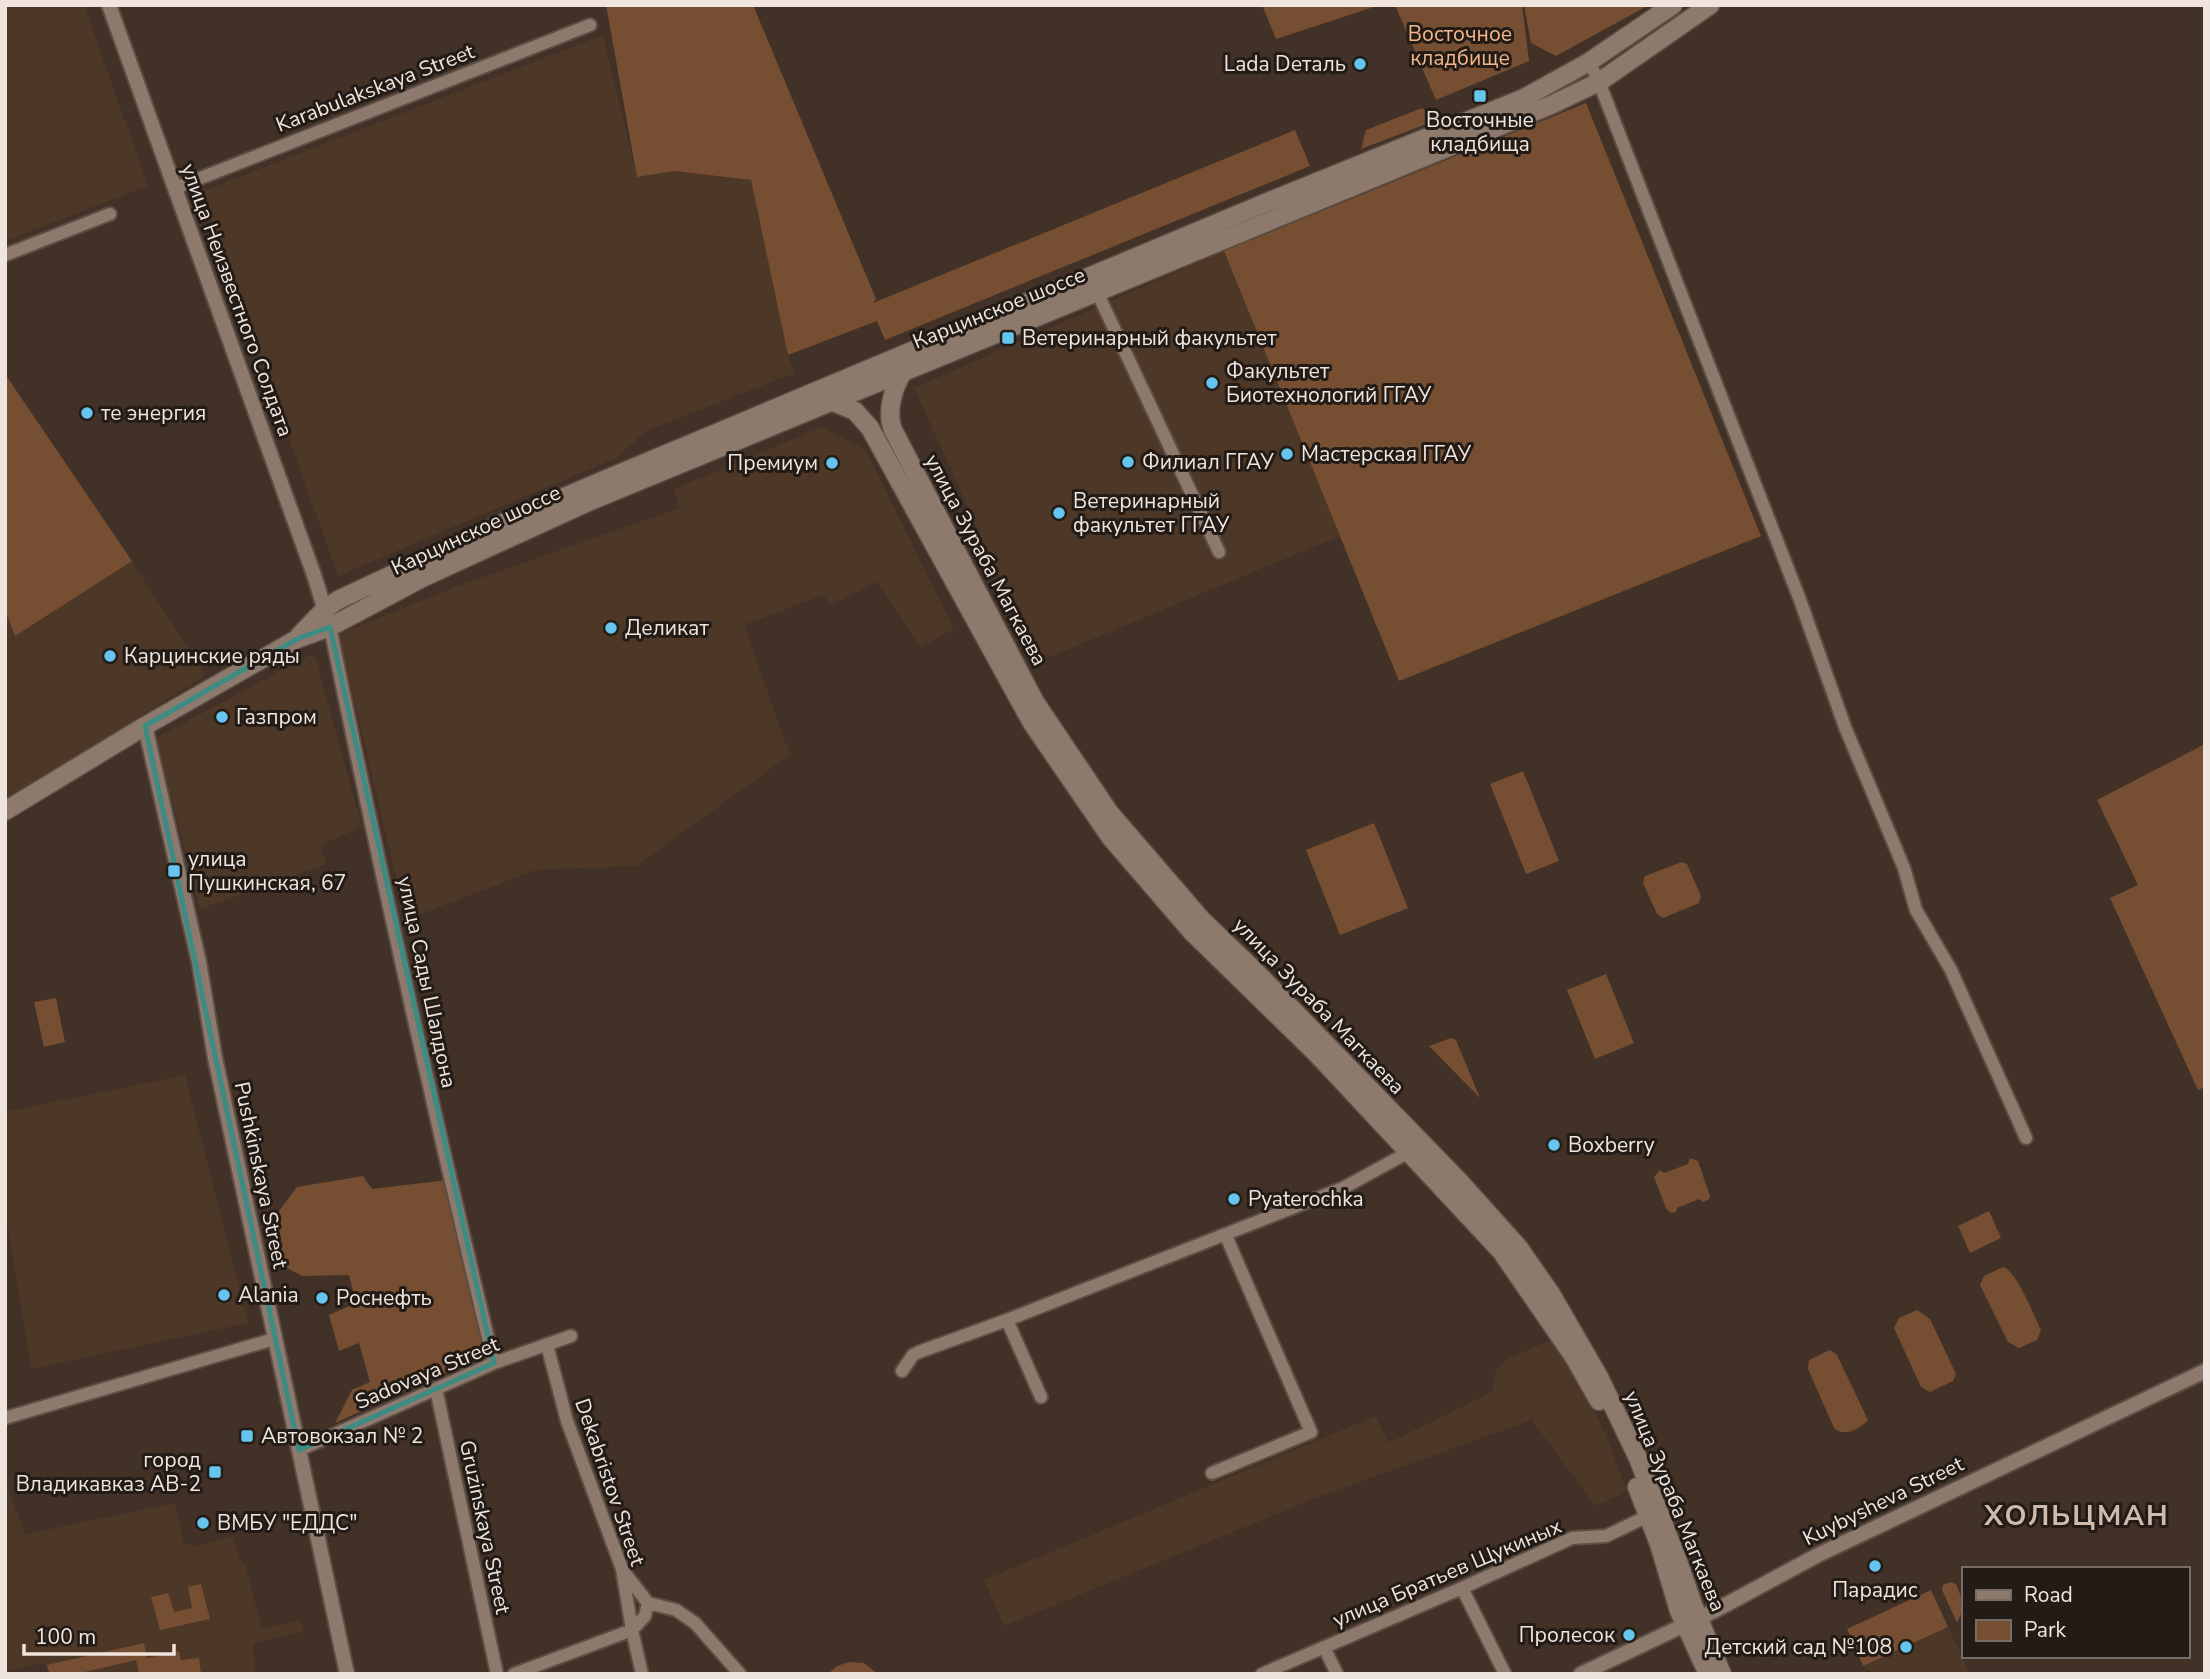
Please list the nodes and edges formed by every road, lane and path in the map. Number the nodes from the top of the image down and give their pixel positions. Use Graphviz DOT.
graph roads {
  1 [pos="109,5"];
  2 [pos="1673,5"];
  3 [pos="1710,5"];
  4 [pos="590,25"];
  5 [pos="1589,62"];
  6 [pos="1599,82"];
  7 [pos="175,188"];
  8 [pos="110,214"];
  9 [pos="5,256"];
  10 [pos="1097,292"];
  11 [pos="886,361"];
  12 [pos="903,372"];
  13 [pos="848,377"];
  14 [pos="871,385"];
  15 [pos="833,402"];
  16 [pos="890,422"];
  17 [pos="870,428"];
  18 [pos="1219,552"];
  19 [pos="327,618"];
  20 [pos="145,726"];
  21 [pos="5,811"];
  22 [pos="1197,925"];
  23 [pos="2026,1138"];
  24 [pos="1409,1152"];
  25 [pos="1226,1236"];
  26 [pos="1007,1320"];
  27 [pos="571,1336"];
  28 [pos="274,1339"];
  29 [pos="547,1345"];
  30 [pos="494,1363"];
  31 [pos="902,1371"];
  32 [pos="2205,1371"];
  33 [pos="436,1389"];
  34 [pos="1041,1397"];
  35 [pos="5,1418"];
  36 [pos="299,1450"];
  37 [pos="1212,1473"];
  38 [pos="1648,1516"];
  39 [pos="622,1569"];
  40 [pos="1462,1588"];
  41 [pos="648,1604"];
  42 [pos="1691,1621"];
  43 [pos="632,1630"];
  44 [pos="1324,1647"];
  45 [pos="347,1674"];
  46 [pos="497,1674"];
  47 [pos="514,1674"];
  48 [pos="642,1674"];
  49 [pos="740,1674"];
  50 [pos="1262,1674"];
  51 [pos="1337,1674"];
  52 [pos="1505,1674"];
  53 [pos="1581,1674"];
  54 [pos="1708,1674"];
  55 [pos="1722,1674"];
  1 -- 7 [label="street, улица Неизвестного Солдата"];
  2 -- 5 [label="main road, Карцинское шоссе"];
  3 -- 6 [label="main road, Карцинское шоссе"];
  4 -- 7 [label="street, Karabulakskaya Street"];
  5 -- 6 [label="street"];
  5 -- 11 [label="main road, Карцинское шоссе"];
  6 -- 10 [label="main road, Карцинское шоссе"];
  6 -- 23 [label="street"];
  7 -- 19 [label="street, улица Неизвестного Солдата"];
  8 -- 9 [label="street"];
  10 -- 12 [label="main road, Карцинское шоссе"];
  10 -- 18 [label="street"];
  11 -- 13 [label="main road, Карцинское шоссе"];
  11 -- 14 [label="main road"];
  12 -- 14 [label="main road, Карцинское шоссе"];
  12 -- 16 [label="main road"];
  13 -- 14 [label="main road"];
  13 -- 19 [label="main road, Карцинское шоссе"];
  14 -- 15 [label="main road, Карцинское шоссе"];
  14 -- 16 [label="main road, улица Зураба Магкаева"];
  14 -- 17 [label="main road"];
  15 -- 17 [label="main road, улица Зураба Магкаева"];
  15 -- 19 [label="main road, Карцинское шоссе"];
  16 -- 22 [label="main road, улица Зураба Магкаева"];
  17 -- 22 [label="main road, улица Зураба Магкаева"];
  19 -- 20 [label="main road, Карцинское шоссе"];
  19 -- 30 [label="street, улица Сады Шалдона"];
  20 -- 21 [label="main road, Карцинское шоссе"];
  20 -- 28 [label="street, Pushkinskaya Street"];
  22 -- 24 [label="main road, улица Зураба Магкаева"];
  22 -- 42 [label="main road, улица Зураба Магкаева"];
  24 -- 25 [label="street"];
  24 -- 38 [label="main road, улица Зураба Магкаева"];
  25 -- 26 [label="street"];
  25 -- 37 [label="street"];
  26 -- 31 [label="street"];
  26 -- 34 [label="street"];
  27 -- 29 [label="street, Sadovaya Street"];
  28 -- 35 [label="street"];
  28 -- 36 [label="street, Pushkinskaya Street"];
  29 -- 30 [label="street, Sadovaya Street"];
  29 -- 39 [label="street, Dekabristov Street"];
  30 -- 33 [label="street, Sadovaya Street"];
  32 -- 42 [label="street, Kuybysheva Street"];
  33 -- 36 [label="street, Sadovaya Street"];
  33 -- 46 [label="street, Gruzinskaya Street"];
  36 -- 45 [label="street, Pushkinskaya Street"];
  38 -- 40 [label="street, улица Братьев Щукиных"];
  38 -- 42 [label="main road, улица Зураба Магкаева"];
  39 -- 41 [label="street"];
  39 -- 43 [label="street, Dekabristov Street"];
  40 -- 44 [label="street, улица Братьев Щукиных"];
  40 -- 52 [label="street"];
  41 -- 43 [label="street"];
  41 -- 49 [label="street"];
  42 -- 53 [label="street, Kuybysheva Street"];
  42 -- 54 [label="main road, улица Зураба Магкаева"];
  42 -- 55 [label="main road, улица Зураба Магкаева"];
  43 -- 47 [label="street"];
  43 -- 48 [label="street, Dekabristov Street"];
  44 -- 50 [label="street, улица Братьев Щукиных"];
  44 -- 51 [label="street"];
}
